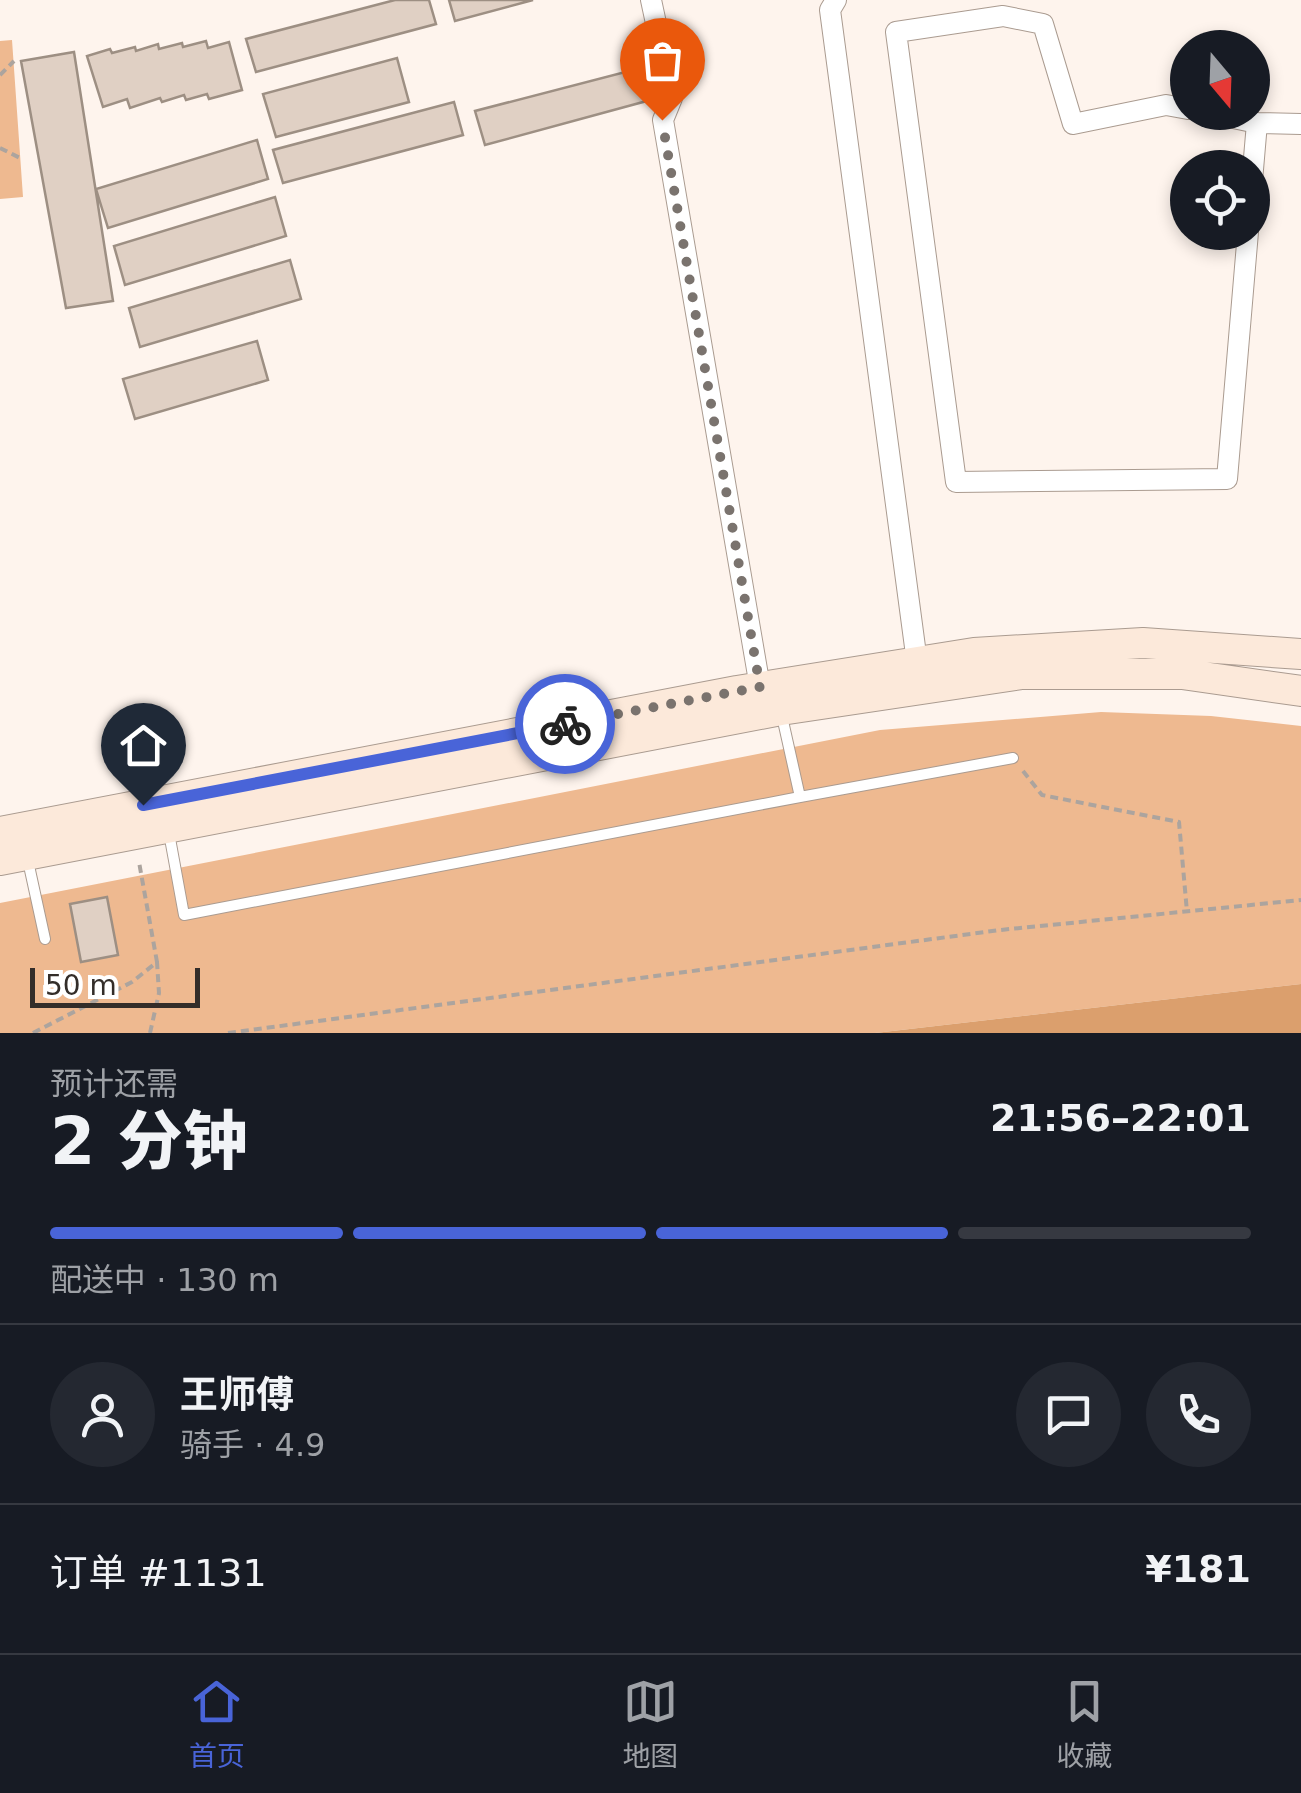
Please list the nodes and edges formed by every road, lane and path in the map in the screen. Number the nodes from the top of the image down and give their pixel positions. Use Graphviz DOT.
graph roads {
  1 [pos="652,0"];
  2 [pos="836,0"];
  3 [pos="14,62"];
  4 [pos="0,75"];
  5 [pos="1170,105"];
  6 [pos="1270,123"];
  7 [pos="1301,124"];
  8 [pos="0,148"];
  9 [pos="20,158"];
  10 [pos="1246,250"];
  11 [pos="1301,654"];
  12 [pos="917,662"];
  13 [pos="760,687"];
  14 [pos="1301,691"];
  15 [pos="781,710"];
  16 [pos="1013,758"];
  17 [pos="800,797"];
  18 [pos="168,827"];
  19 [pos="0,832"];
  20 [pos="134,834"];
  21 [pos="13,858"];
  22 [pos="1301,900"];
  23 [pos="1187,912"];
  24 [pos="44,938"];
  25 [pos="157,962"];
  26 [pos="33,1033"];
  27 [pos="150,1033"];
  28 [pos="228,1033"];
  1 -- 13 [label="street"];
  2 -- 12 [label="street"];
  3 -- 4 [label="path"];
  5 -- 10 [label="street"];
  6 -- 7 [label="street"];
  8 -- 9 [label="path"];
  11 -- 12 [label="main road"];
  12 -- 13 [label="main road"];
  13 -- 19 [label="main road"];
  14 -- 15 [label="main road"];
  15 -- 17 [label="lane"];
  15 -- 18 [label="main road"];
  16 -- 17 [label="lane"];
  16 -- 23 [label="path"];
  17 -- 18 [label="lane"];
  18 -- 20 [label="main road"];
  20 -- 21 [label="main road"];
  20 -- 25 [label="path"];
  21 -- 24 [label="lane"];
  22 -- 23 [label="path"];
  23 -- 28 [label="path"];
  25 -- 26 [label="path"];
  25 -- 27 [label="path"];
}
